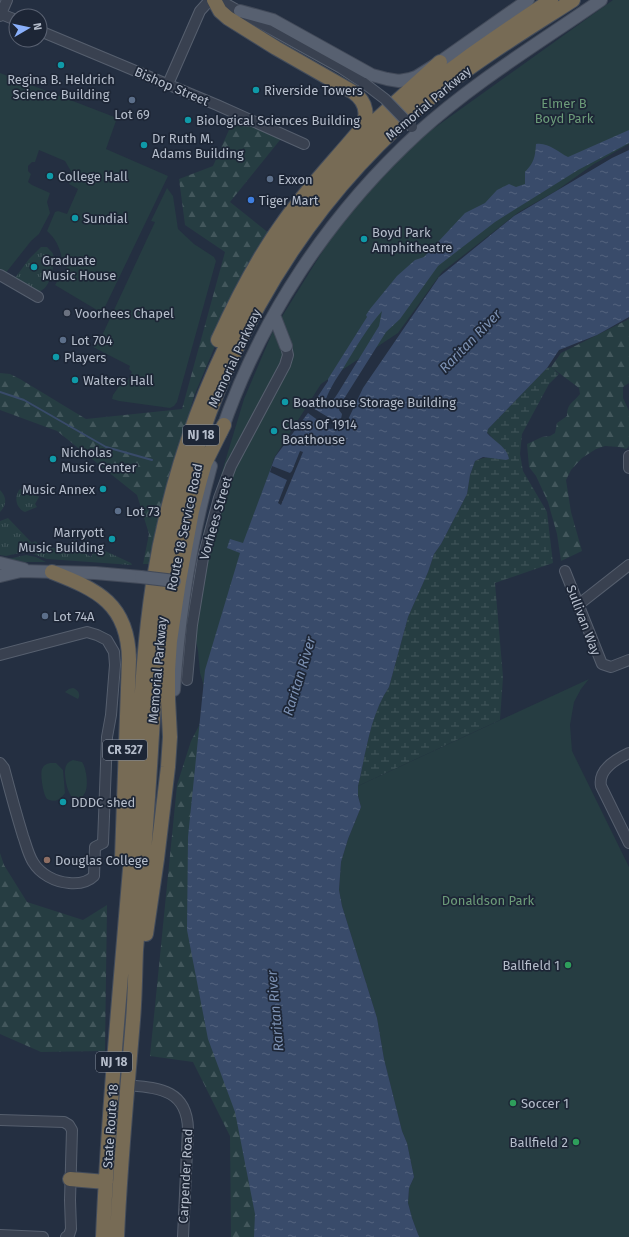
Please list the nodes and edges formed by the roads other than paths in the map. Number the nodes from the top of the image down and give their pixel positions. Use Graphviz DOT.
graph roads {
  1 [pos="7,0"];
  2 [pos="210,0"];
  3 [pos="214,0"];
  4 [pos="219,0"];
  5 [pos="528,0"];
  6 [pos="551,0"];
  7 [pos="574,0"];
  8 [pos="601,0"];
  9 [pos="240,11"];
  10 [pos="0,15"];
  11 [pos="48,34"];
  12 [pos="440,62"];
  13 [pos="168,84"];
  14 [pos="415,130"];
  15 [pos="304,144"];
  16 [pos="345,148"];
  17 [pos="0,275"];
  18 [pos="38,297"];
  19 [pos="274,315"];
  20 [pos="258,344"];
  21 [pos="286,346"];
  22 [pos="224,425"];
  23 [pos="629,456"];
  24 [pos="629,468"];
  25 [pos="172,490"];
  26 [pos="0,563"];
  27 [pos="629,565"];
  28 [pos="565,571"];
  29 [pos="31,572"];
  30 [pos="52,572"];
  31 [pos="0,576"];
  32 [pos="177,581"];
  33 [pos="0,584"];
  34 [pos="578,605"];
  35 [pos="0,655"];
  36 [pos="628,662"];
  37 [pos="187,680"];
  38 [pos="170,737"];
  39 [pos="629,753"];
  40 [pos="0,763"];
  41 [pos="629,843"];
  42 [pos="122,967"];
  43 [pos="134,1016"];
  44 [pos="127,1085"];
  45 [pos="0,1120"];
  46 [pos="70,1179"];
  47 [pos="106,1182"];
  48 [pos="0,1235"];
  49 [pos="43,1237"];
  50 [pos="66,1237"];
  51 [pos="103,1237"];
  52 [pos="117,1237"];
  53 [pos="183,1237"];
  1 -- 10 [label="street"];
  2 -- 13 [label="street"];
  3 -- 16 [label="highway"];
  4 -- 9 [label="street"];
  5 -- 12 [label="main road"];
  6 -- 25 [label="highway, Memorial Parkway / NJ 18"];
  7 -- 43 [label="highway, Memorial Parkway / NJ 18"];
  8 -- 14 [label="main road, Route 18 Service Road"];
  9 -- 12 [label="main road"];
  9 -- 14 [label="street, bridge"];
  11 -- 13 [label="street, Bishop Street"];
  12 -- 16 [label="highway"];
  13 -- 15 [label="street, Bishop Street"];
  14 -- 19 [label="main road, Route 18 Service Road"];
  16 -- 25 [label="highway"];
  17 -- 18 [label="street"];
  19 -- 20 [label="main road, Route 18 Service Road"];
  19 -- 21 [label="main road"];
  20 -- 21 [label="main road"];
  20 -- 22 [label="main road, Route 18 Service Road"];
  21 -- 37 [label="street, Vorhees Street"];
  22 -- 32 [label="highway"];
  22 -- 38 [label="main road, Route 18 Service Road"];
  23 -- 24 [label="street"];
  25 -- 42 [label="highway, Memorial Parkway / NJ 18"];
  26 -- 29 [label="main road"];
  27 -- 34 [label="street"];
  28 -- 34 [label="street, Sullivan Way"];
  29 -- 30 [label="main road"];
  29 -- 31 [label="main road"];
  29 -- 33 [label="main road"];
  30 -- 32 [label="main road, bridge"];
  30 -- 42 [label="highway, CR 527"];
  32 -- 38 [label="highway"];
  34 -- 36 [label="street, Sullivan Way"];
  35 -- 40 [label="street"];
  38 -- 43 [label="highway"];
  39 -- 41 [label="street"];
  42 -- 47 [label="highway, State Route 18 / NJ 18"];
  43 -- 44 [label="highway, State Route 18 / NJ 18"];
  44 -- 52 [label="highway, State Route 18 / NJ 18"];
  44 -- 53 [label="street, Carpender Road"];
  45 -- 46 [label="street"];
  46 -- 47 [label="highway"];
  46 -- 50 [label="street"];
  47 -- 51 [label="highway, State Route 18 / NJ 18"];
  48 -- 49 [label="street"];
}
